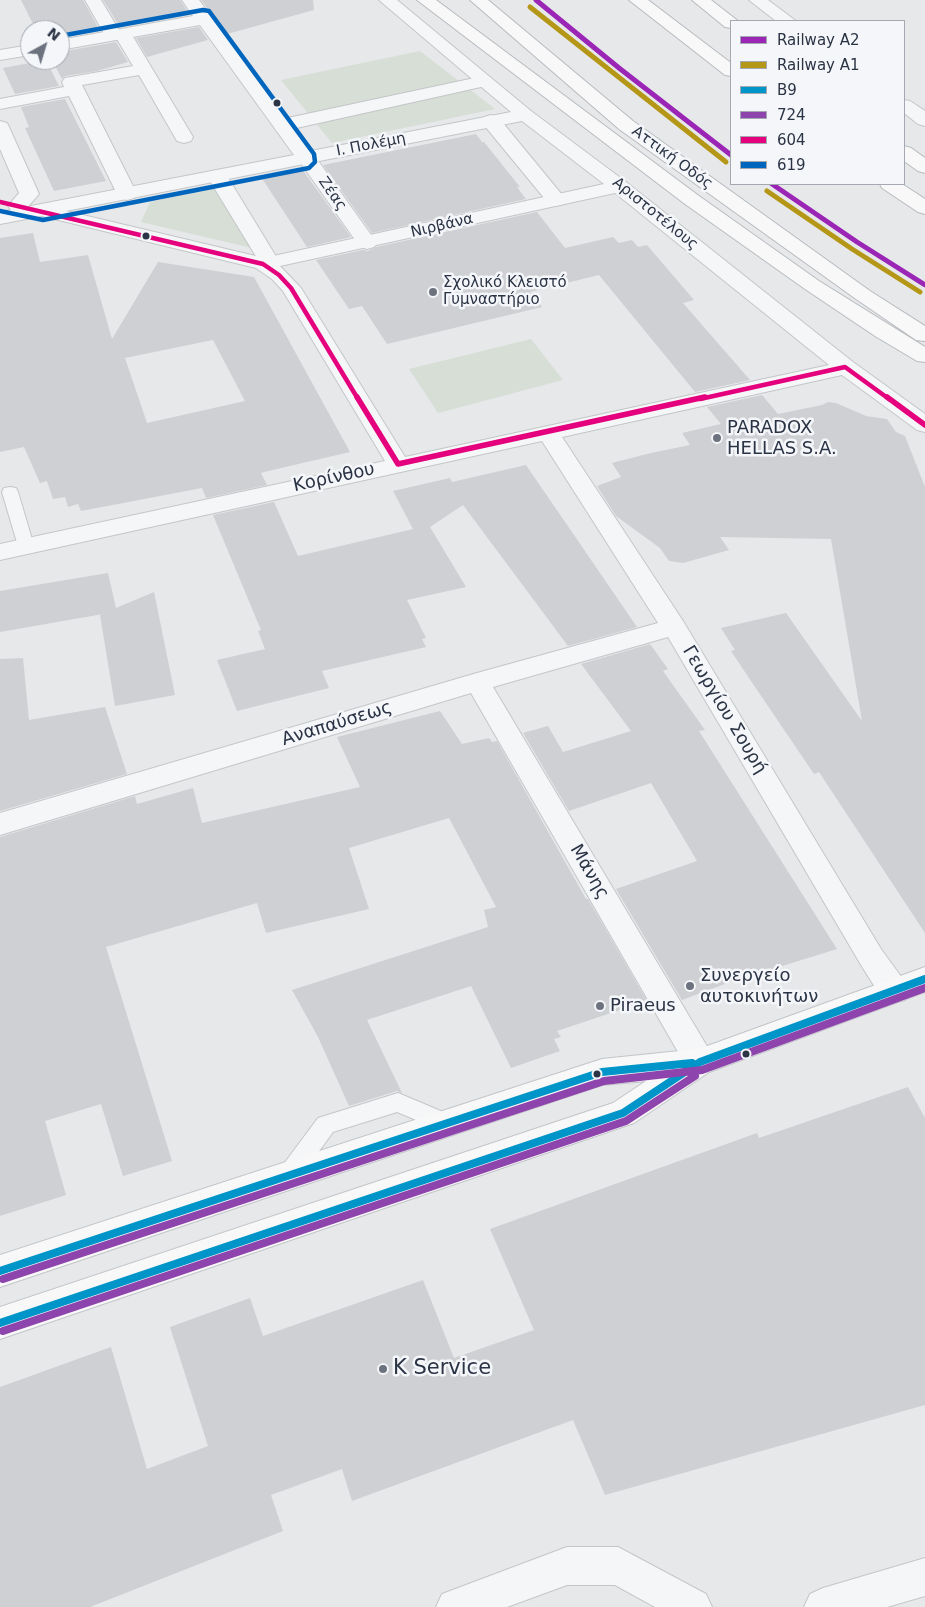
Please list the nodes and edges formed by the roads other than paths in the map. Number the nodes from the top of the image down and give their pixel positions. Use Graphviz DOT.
graph roads {
  1 [pos="93,0"];
  2 [pos="190,0"];
  3 [pos="387,0"];
  4 [pos="425,0"];
  5 [pos="478,0"];
  6 [pos="637,0"];
  7 [pos="700,0"];
  8 [pos="757,0"];
  9 [pos="205,19"];
  10 [pos="786,20"];
  11 [pos="730,22"];
  12 [pos="118,35"];
  13 [pos="70,43"];
  14 [pos="20,52"];
  15 [pos="0,55"];
  16 [pos="144,69"];
  17 [pos="730,70"];
  18 [pos="484,80"];
  19 [pos="75,90"];
  20 [pos="0,104"];
  21 [pos="905,106"];
  22 [pos="525,114"];
  23 [pos="925,120"];
  24 [pos="491,121"];
  25 [pos="283,125"];
  26 [pos="0,127"];
  27 [pos="184,137"];
  28 [pos="905,153"];
  29 [pos="307,159"];
  30 [pos="925,167"];
  31 [pos="217,176"];
  32 [pos="890,185"];
  33 [pos="620,186"];
  34 [pos="127,194"];
  35 [pos="556,200"];
  36 [pos="9,204"];
  37 [pos="925,208"];
  38 [pos="42,211"];
  39 [pos="0,218"];
  40 [pos="367,243"];
  41 [pos="267,264"];
  42 [pos="925,336"];
  43 [pos="925,356"];
  44 [pos="845,367"];
  45 [pos="925,425"];
  46 [pos="548,432"];
  47 [pos="398,464"];
  48 [pos="10,492"];
  49 [pos="26,546"];
  50 [pos="0,552"];
  51 [pos="674,627"];
  52 [pos="477,682"];
  53 [pos="0,824"];
  54 [pos="925,979"];
  55 [pos="894,991"];
  56 [pos="700,1062"];
  57 [pos="0,1271"];
  58 [pos="0,1323"];
  59 [pos="925,1577"];
  60 [pos="683,1605"];
  61 [pos="455,1607"];
  62 [pos="823,1607"];
  1 -- 12 [label="street"];
  2 -- 9 [label="street, Ζέας"];
  3 -- 18 [label="street, Αριστοτέλους"];
  4 -- 43 [label="main road"];
  5 -- 42 [label="main road, Αττική Οδός"];
  6 -- 17 [label="main road"];
  7 -- 11 [label="main road"];
  8 -- 10 [label="street"];
  9 -- 12 [label="street"];
  9 -- 25 [label="street, Ζέας"];
  12 -- 13 [label="street"];
  12 -- 16 [label="street"];
  14 -- 15 [label="street"];
  16 -- 19 [label="street"];
  16 -- 27 [label="street"];
  18 -- 22 [label="street, Αριστοτέλους"];
  18 -- 25 [label="street"];
  19 -- 20 [label="street"];
  19 -- 34 [label="street"];
  21 -- 23 [label="street"];
  22 -- 24 [label="street, Ι. Πολέμη"];
  22 -- 33 [label="street, Αριστοτέλους"];
  24 -- 29 [label="street, Ι. Πολέμη"];
  24 -- 35 [label="street"];
  25 -- 29 [label="street, Ζέας"];
  26 -- 36 [label="street"];
  28 -- 30 [label="main road"];
  29 -- 31 [label="street, Ι. Πολέμη"];
  29 -- 40 [label="street, Ζέας"];
  31 -- 34 [label="street, Ι. Πολέμη"];
  31 -- 41 [label="street"];
  32 -- 37 [label="main road"];
  33 -- 35 [label="street, Νιρβάνα"];
  33 -- 44 [label="street, Αριστοτέλους"];
  34 -- 38 [label="street, Ι. Πολέμη"];
  35 -- 40 [label="street, Νιρβάνα"];
  36 -- 38 [label="street"];
  38 -- 39 [label="street, Ι. Πολέμη"];
  38 -- 41 [label="street"];
  40 -- 41 [label="street, Νιρβάνα"];
  41 -- 47 [label="street"];
  44 -- 45 [label="street, Αριστοτέλους"];
  44 -- 46 [label="street, Κορίνθου"];
  46 -- 47 [label="street, Κορίνθου"];
  46 -- 51 [label="street, Γεωργίου Σουρή"];
  47 -- 49 [label="street, Κορίνθου"];
  48 -- 49 [label="lane"];
  49 -- 50 [label="street, Κορίνθου"];
  51 -- 52 [label="street, Αναπαύσεως"];
  51 -- 55 [label="street, Γεωργίου Σουρή"];
  52 -- 53 [label="street, Αναπαύσεως"];
  52 -- 56 [label="street, Μάνης"];
  54 -- 55 [label="main road"];
  55 -- 56 [label="main road"];
  56 -- 57 [label="main road"];
  56 -- 58 [label="main road"];
  59 -- 62 [label="street"];
  60 -- 61 [label="street"];
}
